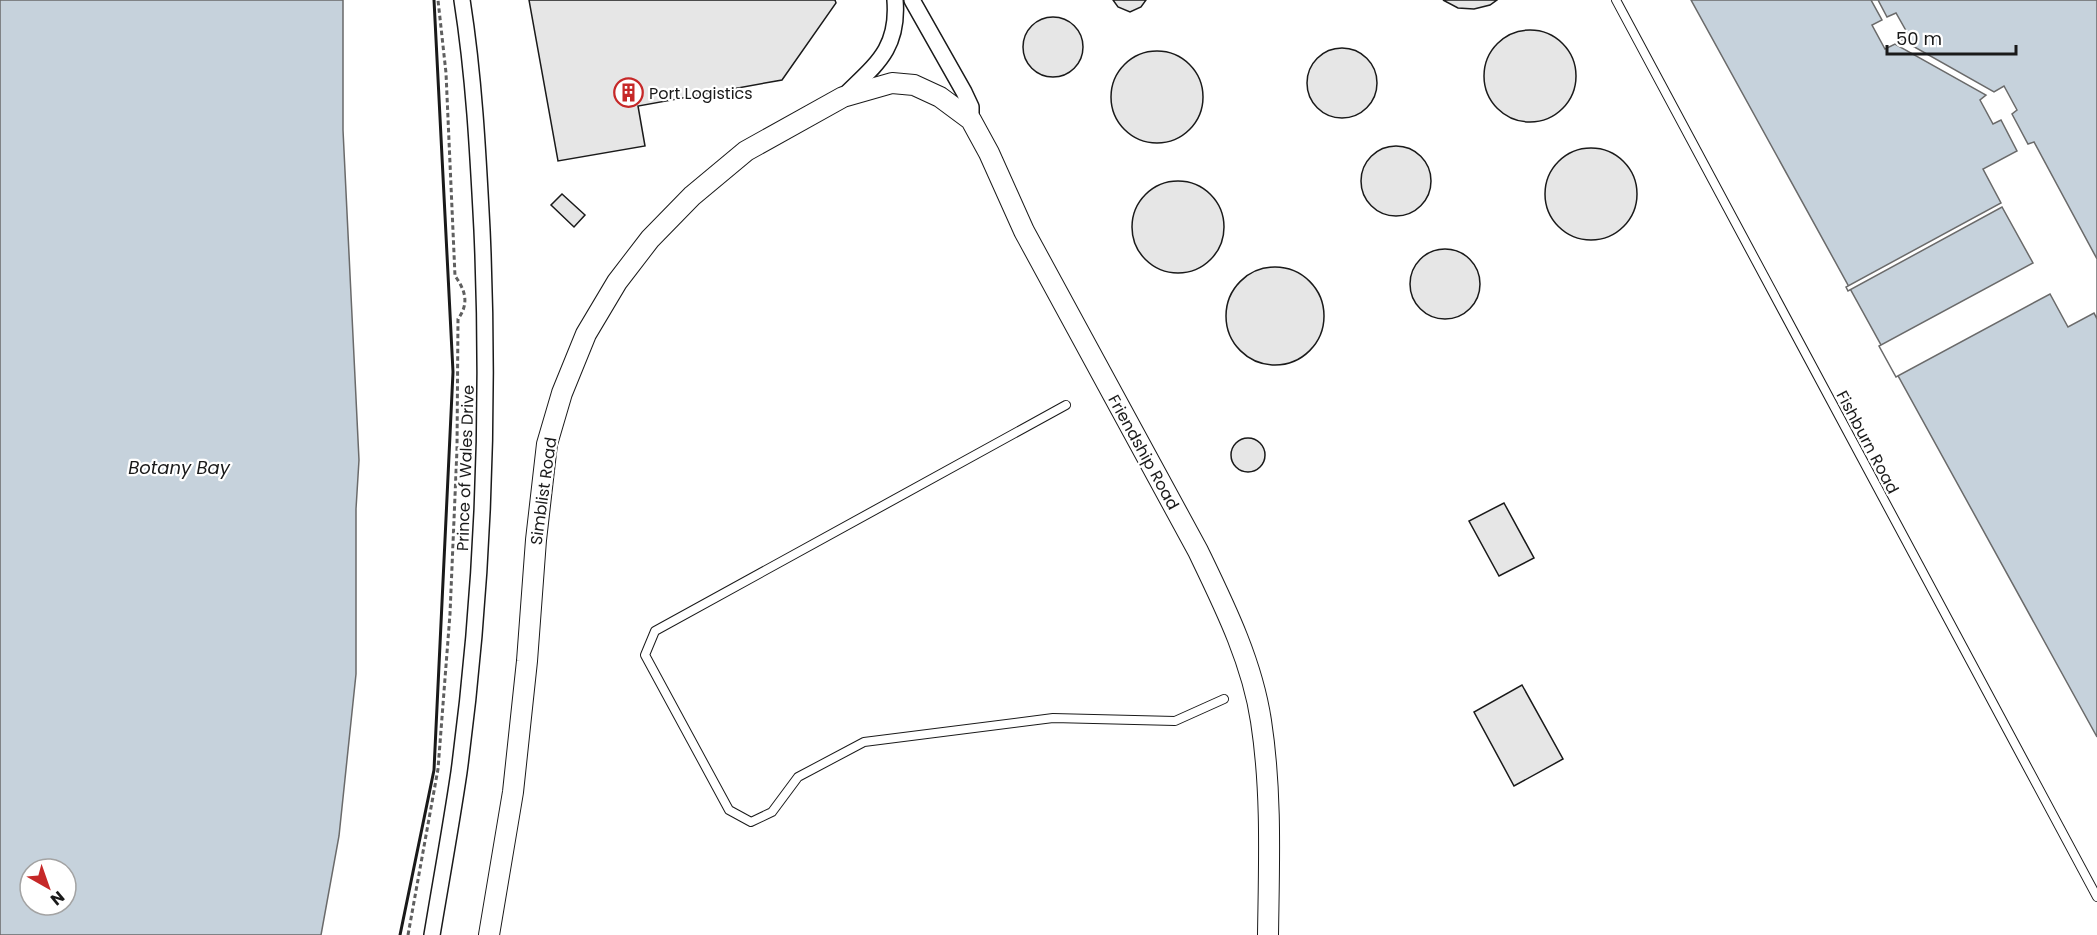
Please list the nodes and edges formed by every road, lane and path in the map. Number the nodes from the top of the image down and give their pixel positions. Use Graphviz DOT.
graph roads {
  1 [pos="438,0"];
  2 [pos="462,0"];
  3 [pos="895,0"];
  4 [pos="912,0"];
  5 [pos="1616,0"];
  6 [pos="843,97"];
  7 [pos="971,120"];
  8 [pos="1066,405"];
  9 [pos="1224,699"];
  10 [pos="2097,897"];
  11 [pos="408,935"];
  12 [pos="432,935"];
  13 [pos="489,935"];
  14 [pos="1268,935"];
  1 -- 11 [label="path"];
  2 -- 12 [label="street, Prince of Wales Drive"];
  3 -- 6 [label="street, Simblist Road"];
  4 -- 7 [label="street, Friendship Road"];
  5 -- 10 [label="lane, Fishburn Road"];
  6 -- 7 [label="street, Simblist Road"];
  6 -- 13 [label="street, Simblist Road"];
  7 -- 14 [label="street, Friendship Road"];
  8 -- 9 [label="lane"];
}
